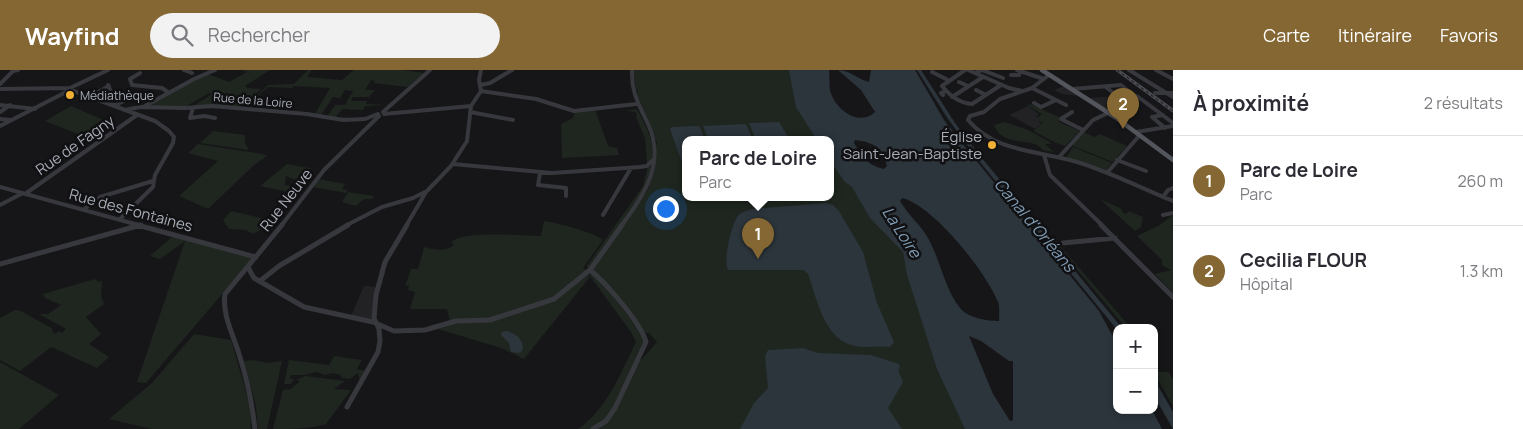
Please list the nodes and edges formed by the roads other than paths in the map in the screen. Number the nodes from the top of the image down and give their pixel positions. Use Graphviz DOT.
graph roads {
  1 [pos="14,70"];
  2 [pos="108,70"];
  3 [pos="135,70"];
  4 [pos="184,70"];
  5 [pos="215,70"];
  6 [pos="430,70"];
  7 [pos="481,70"];
  8 [pos="512,70"];
  9 [pos="632,70"];
  10 [pos="967,70"];
  11 [pos="1042,70"];
  12 [pos="1129,70"];
  13 [pos="1156,70"];
  14 [pos="1018,71"];
  15 [pos="932,72"];
  16 [pos="1031,72"];
  17 [pos="192,73"];
  18 [pos="975,73"];
  19 [pos="1011,75"];
  20 [pos="1049,75"];
  21 [pos="984,77"];
  22 [pos="1003,78"];
  23 [pos="1044,79"];
  24 [pos="1173,79"];
  25 [pos="948,80"];
  26 [pos="959,82"];
  27 [pos="0,84"];
  28 [pos="1001,85"];
  29 [pos="481,86"];
  30 [pos="968,86"];
  31 [pos="1106,87"];
  32 [pos="1009,88"];
  33 [pos="1032,88"];
  34 [pos="0,89"];
  35 [pos="69,89"];
  36 [pos="1072,89"];
  37 [pos="976,90"];
  38 [pos="100,91"];
  39 [pos="1024,91"];
  40 [pos="481,92"];
  41 [pos="947,92"];
  42 [pos="169,93"];
  43 [pos="1155,93"];
  44 [pos="1167,93"];
  45 [pos="1173,93"];
  46 [pos="941,94"];
  47 [pos="1015,94"];
  48 [pos="986,95"];
  49 [pos="91,96"];
  50 [pos="113,96"];
  51 [pos="952,96"];
  52 [pos="1135,96"];
  53 [pos="1173,98"];
  54 [pos="1056,100"];
  55 [pos="109,104"];
  56 [pos="636,104"];
  57 [pos="1034,104"];
  58 [pos="0,105"];
  59 [pos="10,105"];
  60 [pos="1066,105"];
  61 [pos="471,106"];
  62 [pos="144,107"];
  63 [pos="193,108"];
  64 [pos="35,109"];
  65 [pos="125,110"];
  66 [pos="0,112"];
  67 [pos="470,112"];
  68 [pos="968,112"];
  69 [pos="1072,112"];
  70 [pos="1108,113"];
  71 [pos="381,114"];
  72 [pos="137,115"];
  73 [pos="974,115"];
  74 [pos="1163,115"];
  75 [pos="215,118"];
  76 [pos="0,119"];
  77 [pos="12,120"];
  78 [pos="513,120"];
  79 [pos="0,126"];
  80 [pos="1173,126"];
  81 [pos="1165,128"];
  82 [pos="1083,130"];
  83 [pos="1136,132"];
  84 [pos="1141,136"];
  85 [pos="1044,155"];
  86 [pos="1060,156"];
  87 [pos="653,160"];
  88 [pos="1117,160"];
  89 [pos="1173,160"];
  90 [pos="453,164"];
  91 [pos="647,166"];
  92 [pos="630,168"];
  93 [pos="652,168"];
  94 [pos="1146,171"];
  95 [pos="540,173"];
  96 [pos="1107,173"];
  97 [pos="154,181"];
  98 [pos="0,187"];
  99 [pos="1173,188"];
  100 [pos="24,194"];
  101 [pos="566,196"];
  102 [pos="1163,196"];
  103 [pos="421,197"];
  104 [pos="1173,200"];
  105 [pos="0,205"];
  106 [pos="83,210"];
  107 [pos="1173,213"];
  108 [pos="603,215"];
  109 [pos="1163,215"];
  110 [pos="120,219"];
  111 [pos="142,225"];
  112 [pos="1115,238"];
  113 [pos="1063,243"];
  114 [pos="256,256"];
  115 [pos="0,264"];
  116 [pos="248,267"];
  117 [pos="590,268"];
  118 [pos="260,281"];
  119 [pos="1173,296"];
  120 [pos="379,325"];
  121 [pos="347,407"];
  122 [pos="255,429"];
  123 [pos="593,429"];
  1 -- 27 [label="street"];
  2 -- 35 [label="street"];
  3 -- 42 [label="street"];
  4 -- 17 [label="street"];
  5 -- 42 [label="street"];
  6 -- 71 [label="street, Rue Neuve"];
  7 -- 29 [label="street"];
  8 -- 29 [label="street"];
  9 -- 56 [label="street"];
  10 -- 18 [label="street"];
  10 -- 25 [label="street"];
  11 -- 20 [label="main road"];
  12 -- 44 [label="street"];
  13 -- 24 [label="street"];
  14 -- 16 [label="street"];
  14 -- 19 [label="street"];
  15 -- 25 [label="street"];
  16 -- 23 [label="street"];
  18 -- 21 [label="street"];
  18 -- 22 [label="street"];
  20 -- 23 [label="street"];
  20 -- 36 [label="main road"];
  21 -- 28 [label="street"];
  21 -- 30 [label="street"];
  23 -- 33 [label="street"];
  25 -- 41 [label="street"];
  26 -- 30 [label="street"];
  28 -- 32 [label="street"];
  28 -- 48 [label="street"];
  29 -- 40 [label="street"];
  30 -- 51 [label="street"];
  31 -- 36 [label="street"];
  31 -- 52 [label="street"];
  31 -- 52 [label="street"];
  32 -- 39 [label="street"];
  32 -- 47 [label="street"];
  33 -- 39 [label="street"];
  33 -- 54 [label="street"];
  34 -- 35 [label="street"];
  35 -- 49 [label="street"];
  35 -- 64 [label="street"];
  36 -- 70 [label="main road"];
  37 -- 48 [label="street"];
  38 -- 49 [label="street"];
  38 -- 50 [label="street"];
  38 -- 50 [label="street"];
  39 -- 47 [label="street"];
  40 -- 56 [label="street"];
  40 -- 61 [label="street"];
  41 -- 46 [label="street"];
  41 -- 51 [label="street"];
  42 -- 62 [label="street"];
  43 -- 44 [label="street"];
  44 -- 45 [label="street"];
  44 -- 53 [label="street"];
  47 -- 73 [label="street"];
  48 -- 51 [label="street"];
  49 -- 55 [label="street"];
  50 -- 55 [label="street"];
  52 -- 74 [label="street"];
  54 -- 57 [label="street"];
  54 -- 60 [label="street"];
  55 -- 65 [label="street"];
  56 -- 87 [label="street"];
  58 -- 59 [label="street"];
  59 -- 64 [label="street"];
  59 -- 66 [label="street"];
  61 -- 67 [label="street"];
  61 -- 71 [label="street, Rue de la Loire"];
  62 -- 63 [label="street, Rue de la Loire"];
  62 -- 65 [label="street, Rue de la Loire"];
  63 -- 71 [label="street, Rue de la Loire"];
  63 -- 75 [label="street"];
  64 -- 77 [label="street"];
  65 -- 72 [label="street"];
  67 -- 78 [label="street"];
  67 -- 90 [label="street"];
  68 -- 73 [label="street"];
  69 -- 82 [label="street"];
  70 -- 82 [label="street"];
  70 -- 83 [label="main road"];
  71 -- 114 [label="street, Rue Neuve"];
  72 -- 97 [label="street"];
  72 -- 100 [label="street, Rue de Fagny"];
  73 -- 85 [label="street"];
  74 -- 80 [label="street"];
  74 -- 81 [label="street"];
  76 -- 77 [label="street"];
  77 -- 79 [label="street"];
  80 -- 81 [label="street"];
  81 -- 83 [label="street"];
  82 -- 86 [label="street"];
  83 -- 84 [label="main road"];
  84 -- 88 [label="street"];
  84 -- 89 [label="main road"];
  85 -- 86 [label="street"];
  85 -- 112 [label="street"];
  86 -- 96 [label="street"];
  87 -- 91 [label="street"];
  87 -- 93 [label="street"];
  88 -- 94 [label="street"];
  88 -- 96 [label="street"];
  90 -- 95 [label="street"];
  90 -- 103 [label="street"];
  91 -- 92 [label="street"];
  91 -- 93 [label="street"];
  92 -- 95 [label="street"];
  92 -- 108 [label="street"];
  93 -- 117 [label="street"];
  95 -- 101 [label="street"];
  96 -- 102 [label="street"];
  97 -- 106 [label="street"];
  97 -- 110 [label="street"];
  98 -- 100 [label="street, Rue des Fontaines"];
  99 -- 102 [label="street"];
  100 -- 105 [label="street, Rue de Fagny"];
  100 -- 106 [label="street, Rue des Fontaines"];
  102 -- 104 [label="street"];
  103 -- 118 [label="street"];
  103 -- 120 [label="street"];
  106 -- 110 [label="street, Rue des Fontaines"];
  107 -- 109 [label="street"];
  110 -- 111 [label="street, Rue des Fontaines"];
  111 -- 114 [label="street, Rue des Fontaines"];
  111 -- 115 [label="street"];
  112 -- 113 [label="street"];
  112 -- 119 [label="street"];
  114 -- 116 [label="street, Rue Neuve"];
  116 -- 118 [label="street"];
  116 -- 122 [label="street, Rue Neuve"];
  117 -- 120 [label="street"];
  117 -- 123 [label="street"];
  118 -- 120 [label="street"];
  120 -- 121 [label="street"];
}
